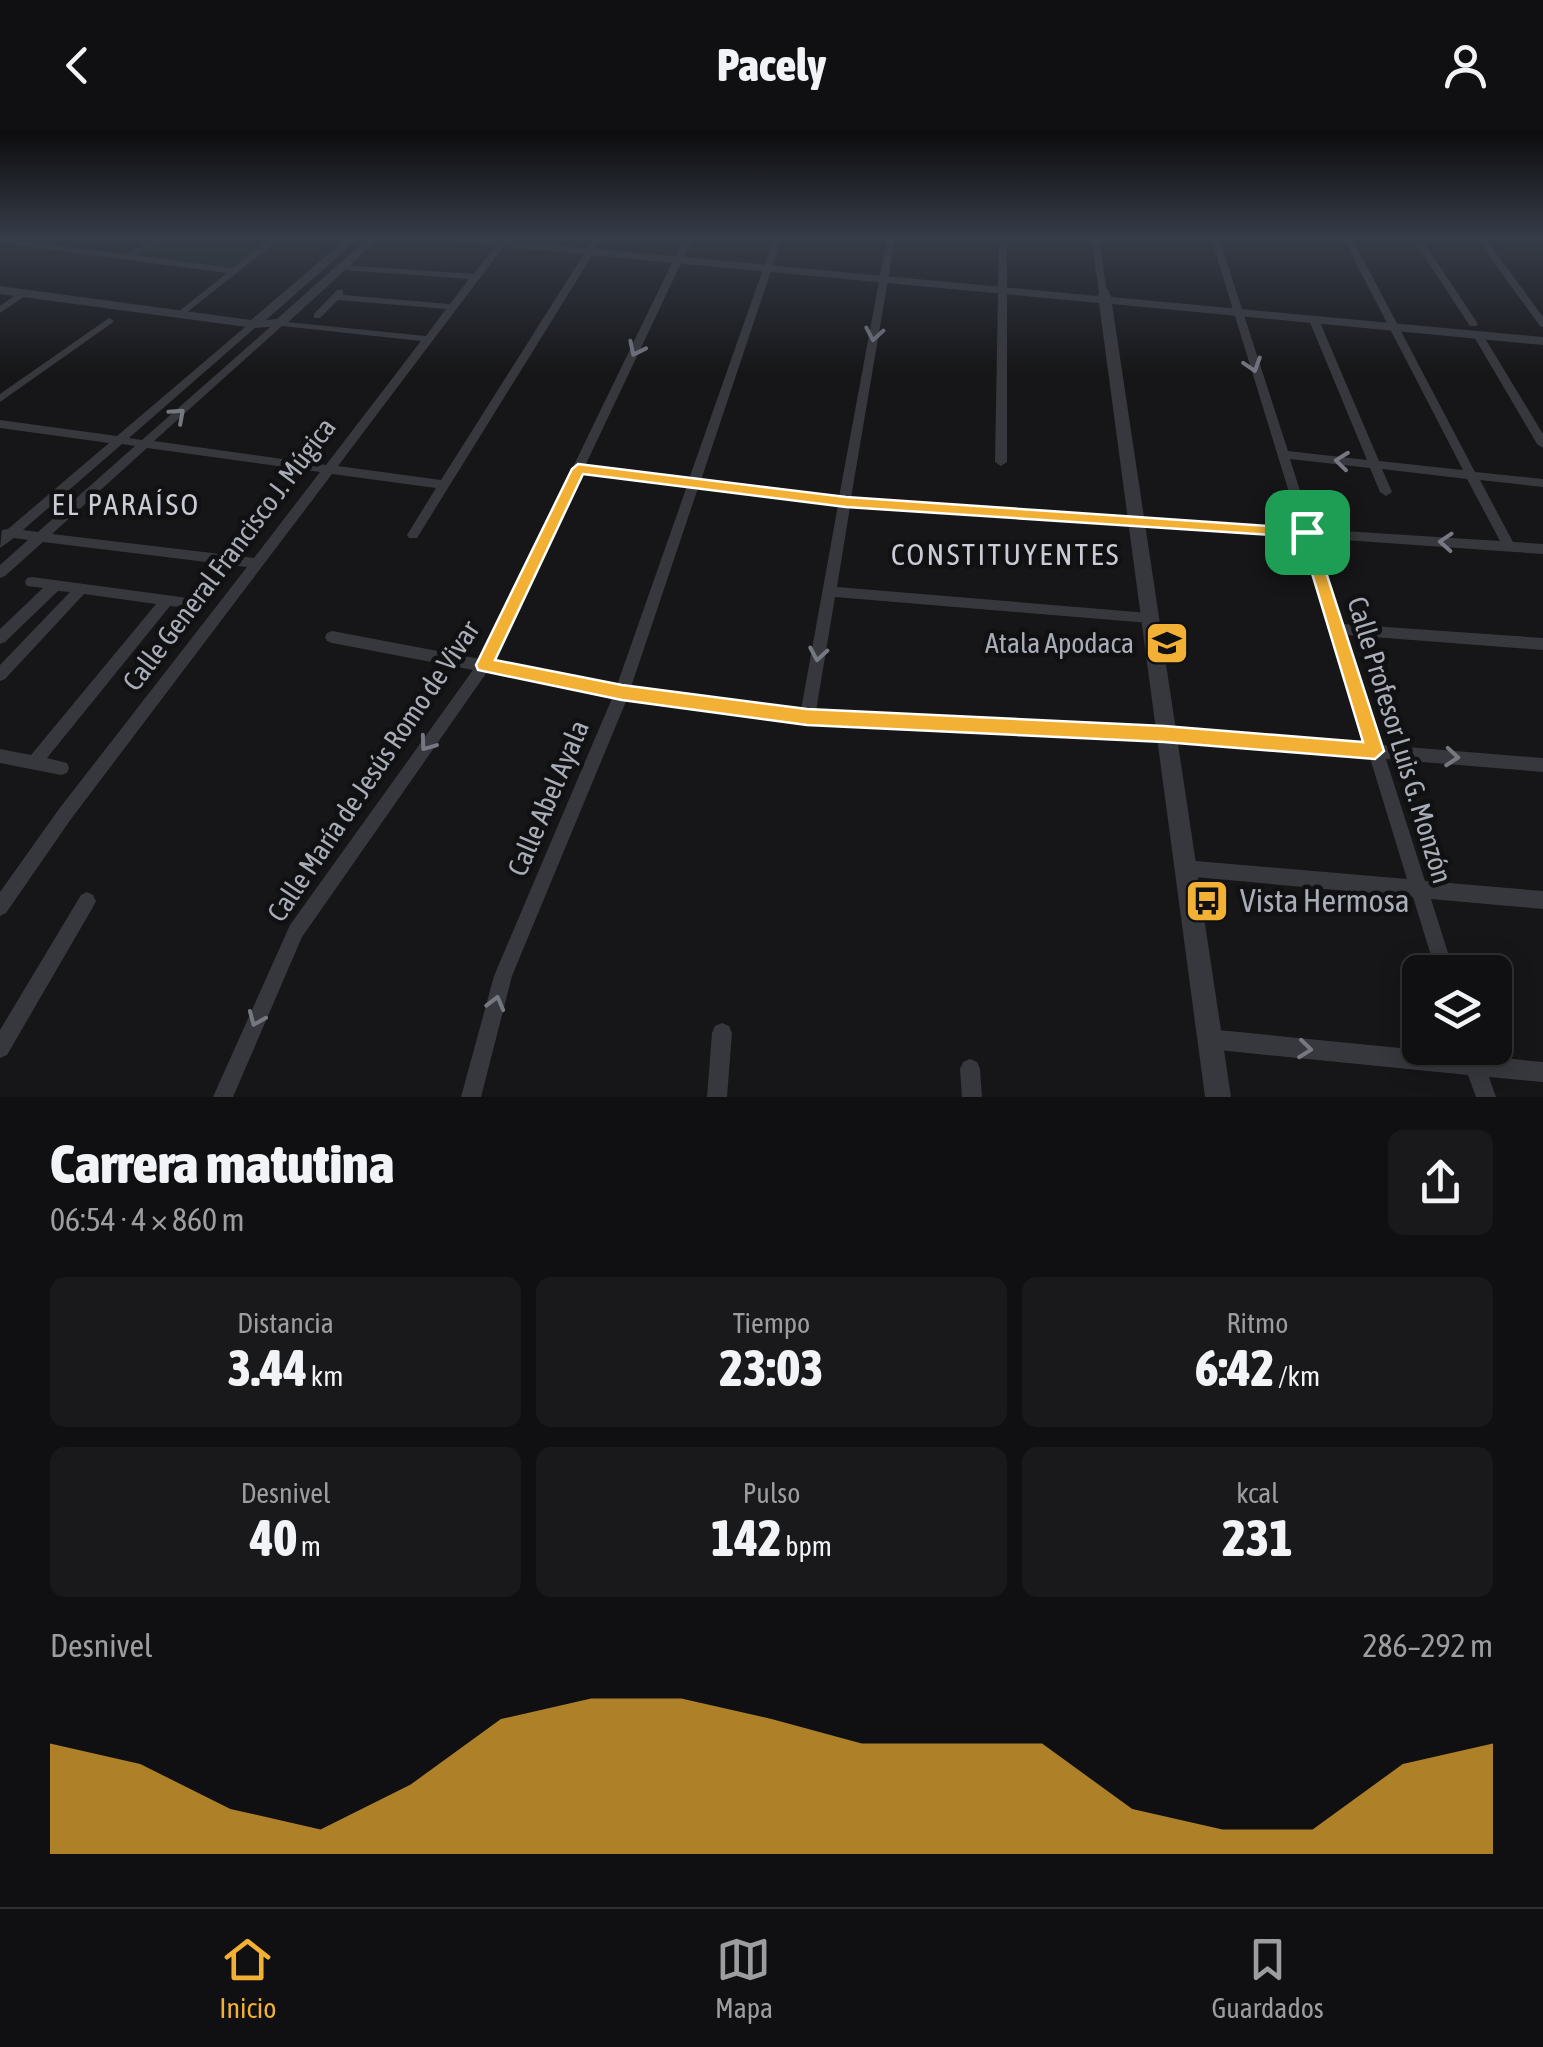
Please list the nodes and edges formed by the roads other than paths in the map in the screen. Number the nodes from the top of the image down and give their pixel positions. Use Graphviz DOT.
graph roads {
  1 [pos="221,283"];
  2 [pos="302,283"];
  3 [pos="325,283"];
  4 [pos="471,283"];
  5 [pos="572,283"];
  6 [pos="668,283"];
  7 [pos="763,283"];
  8 [pos="883,283"];
  9 [pos="960,283"];
  10 [pos="1002,283"];
  11 [pos="1102,283"];
  12 [pos="1228,283"];
  13 [pos="1371,283"];
  14 [pos="1445,283"];
  15 [pos="1512,283"];
  16 [pos="1002,287"];
  17 [pos="0,290"];
  18 [pos="24,293"];
  19 [pos="1104,296"];
  20 [pos="334,298"];
  21 [pos="304,302"];
  22 [pos="454,306"];
  23 [pos="1235,308"];
  24 [pos="0,310"];
  25 [pos="181,314"];
  26 [pos="317,316"];
  27 [pos="1314,320"];
  28 [pos="109,321"];
  29 [pos="1392,322"];
  30 [pos="280,323"];
  31 [pos="254,324"];
  32 [pos="1543,328"];
  33 [pos="1476,330"];
  34 [pos="429,339"];
  35 [pos="1543,342"];
  36 [pos="0,398"];
  37 [pos="0,424"];
  38 [pos="116,442"];
  39 [pos="1543,444"];
  40 [pos="144,446"];
  41 [pos="1281,454"];
  42 [pos="1001,462"];
  43 [pos="1375,465"];
  44 [pos="578,469"];
  45 [pos="328,470"];
  46 [pos="1470,475"];
  47 [pos="1543,483"];
  48 [pos="444,485"];
  49 [pos="694,486"];
  50 [pos="1386,492"];
  51 [pos="846,502"];
  52 [pos="1135,521"];
  53 [pos="1307,532"];
  54 [pos="412,535"];
  55 [pos="4,536"];
  56 [pos="41,538"];
  57 [pos="1509,547"];
  58 [pos="1543,550"];
  59 [pos="258,563"];
  60 [pos="0,573"];
  61 [pos="32,582"];
  62 [pos="55,585"];
  63 [pos="80,588"];
  64 [pos="828,591"];
  65 [pos="167,600"];
  66 [pos="188,603"];
  67 [pos="1148,618"];
  68 [pos="1336,629"];
  69 [pos="0,638"];
  70 [pos="332,638"];
  71 [pos="1543,644"];
  72 [pos="484,665"];
  73 [pos="0,676"];
  74 [pos="622,692"];
  75 [pos="807,717"];
  76 [pos="1164,734"];
  77 [pos="1375,751"];
  78 [pos="0,756"];
  79 [pos="34,763"];
  80 [pos="1543,765"];
  81 [pos="61,768"];
  82 [pos="1184,868"];
  83 [pos="1418,889"];
  84 [pos="1543,900"];
  85 [pos="87,901"];
  86 [pos="0,907"];
  87 [pos="1439,955"];
  88 [pos="9,1016"];
  89 [pos="722,1033"];
  90 [pos="1208,1040"];
  91 [pos="0,1048"];
  92 [pos="1402,1052"];
  93 [pos="1474,1065"];
  94 [pos="1512,1065"];
  95 [pos="970,1069"];
  96 [pos="1543,1072"];
  97 [pos="223,1097"];
  98 [pos="470,1097"];
  99 [pos="717,1097"];
  100 [pos="972,1097"];
  101 [pos="1218,1097"];
  102 [pos="1486,1097"];
  1 -- 25 [label="street"];
  2 -- 31 [label="street"];
  3 -- 21 [label="street"];
  4 -- 22 [label="street, Calle General Francisco J. Múgica"];
  5 -- 48 [label="street"];
  6 -- 44 [label="street, Calle María de Jesús Romo de Vivar, one-way"];
  7 -- 49 [label="street, Calle Abel Ayala"];
  8 -- 51 [label="street, one-way"];
  9 -- 16 [label="street"];
  10 -- 16 [label="street"];
  11 -- 19 [label="street"];
  12 -- 23 [label="street, Calle Profesor Luis G. Monzón"];
  13 -- 29 [label="street"];
  14 -- 33 [label="street"];
  15 -- 32 [label="street"];
  16 -- 19 [label="street"];
  16 -- 42 [label="street"];
  17 -- 18 [label="street"];
  18 -- 24 [label="street"];
  18 -- 25 [label="street"];
  19 -- 23 [label="street"];
  19 -- 52 [label="street"];
  20 -- 21 [label="street"];
  20 -- 22 [label="street"];
  20 -- 26 [label="street"];
  21 -- 30 [label="street"];
  22 -- 34 [label="street, Calle General Francisco J. Múgica"];
  23 -- 27 [label="street"];
  23 -- 29 [label="street"];
  23 -- 41 [label="street, Calle Profesor Luis G. Monzón, one-way"];
  25 -- 31 [label="street"];
  27 -- 29 [label="street"];
  27 -- 43 [label="street"];
  28 -- 36 [label="street"];
  29 -- 33 [label="street"];
  29 -- 46 [label="street"];
  30 -- 31 [label="street"];
  30 -- 34 [label="street"];
  40 -- 30 [label="street, one-way"];
  31 -- 38 [label="street"];
  32 -- 33 [label="street"];
  33 -- 35 [label="street"];
  33 -- 39 [label="street"];
  34 -- 45 [label="street, Calle General Francisco J. Múgica"];
  37 -- 38 [label="street"];
  38 -- 40 [label="street"];
  38 -- 55 [label="street"];
  40 -- 45 [label="street"];
  40 -- 56 [label="street"];
  43 -- 41 [label="street, one-way"];
  41 -- 53 [label="street, Calle Profesor Luis G. Monzón"];
  43 -- 46 [label="street"];
  43 -- 50 [label="street"];
  44 -- 49 [label="street"];
  44 -- 72 [label="street, Calle María de Jesús Romo de Vivar"];
  45 -- 48 [label="street"];
  45 -- 59 [label="street, Calle General Francisco J. Múgica"];
  46 -- 47 [label="street"];
  46 -- 57 [label="street"];
  48 -- 54 [label="street"];
  49 -- 51 [label="street"];
  49 -- 74 [label="street, Calle Abel Ayala"];
  51 -- 52 [label="street"];
  51 -- 64 [label="street"];
  52 -- 53 [label="street"];
  52 -- 67 [label="street"];
  57 -- 53 [label="street, one-way"];
  53 -- 68 [label="street, Calle Profesor Luis G. Monzón"];
  55 -- 56 [label="street"];
  56 -- 59 [label="street"];
  56 -- 60 [label="street"];
  57 -- 58 [label="street"];
  59 -- 86 [label="street, Calle General Francisco J. Múgica"];
  61 -- 62 [label="street"];
  62 -- 63 [label="street"];
  62 -- 69 [label="street"];
  63 -- 65 [label="street"];
  63 -- 73 [label="street"];
  64 -- 67 [label="street"];
  64 -- 75 [label="street, one-way"];
  65 -- 66 [label="street"];
  65 -- 79 [label="street"];
  67 -- 76 [label="street"];
  68 -- 71 [label="street"];
  68 -- 77 [label="street, Calle Profesor Luis G. Monzón"];
  70 -- 72 [label="street"];
  72 -- 74 [label="street"];
  72 -- 97 [label="street, Calle María de Jesús Romo de Vivar, one-way"];
  74 -- 75 [label="street"];
  98 -- 74 [label="street, Calle Abel Ayala, one-way"];
  75 -- 76 [label="street"];
  76 -- 77 [label="street"];
  76 -- 82 [label="street"];
  77 -- 80 [label="street, one-way"];
  77 -- 83 [label="street, Calle Profesor Luis G. Monzón"];
  78 -- 79 [label="street"];
  79 -- 81 [label="street"];
  82 -- 83 [label="street"];
  82 -- 90 [label="street"];
  83 -- 84 [label="street"];
  83 -- 87 [label="street, Calle Profesor Luis G. Monzón"];
  85 -- 88 [label="street"];
  88 -- 91 [label="street"];
  89 -- 99 [label="street"];
  90 -- 92 [label="street, one-way"];
  90 -- 101 [label="street"];
  93 -- 102 [label="street"];
  94 -- 96 [label="street"];
  95 -- 100 [label="street"];
}
